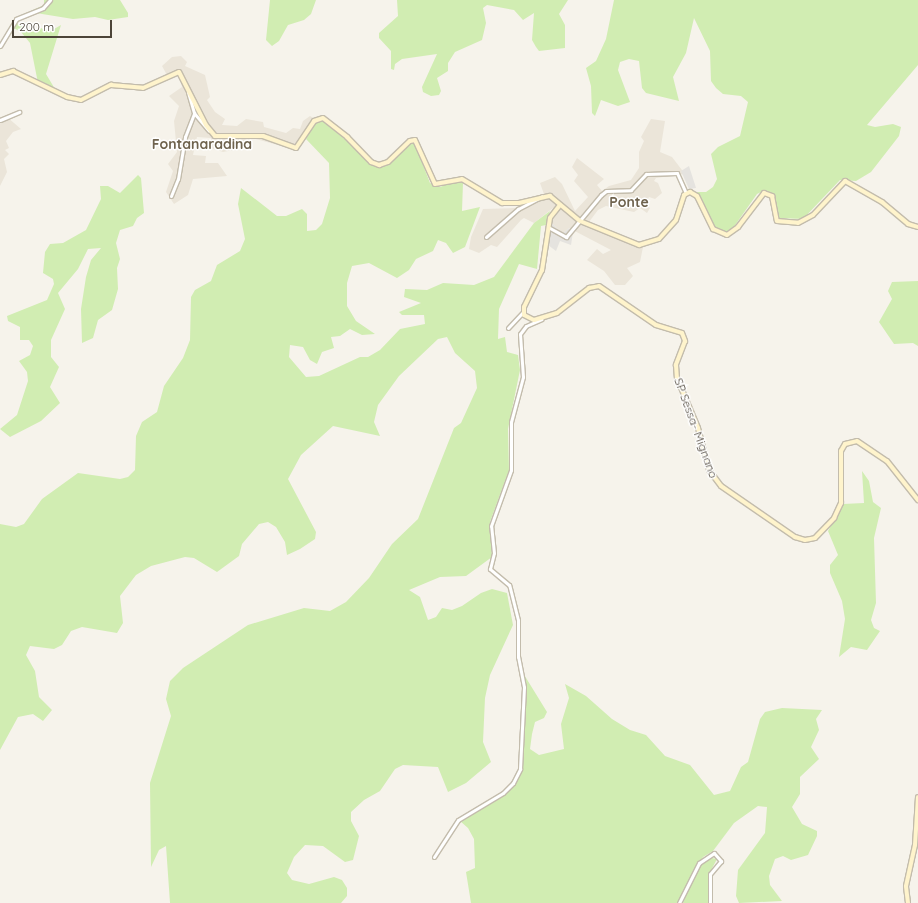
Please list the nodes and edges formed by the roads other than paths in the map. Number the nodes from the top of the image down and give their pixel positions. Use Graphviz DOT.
graph roads {
  1 [pos="50,0"];
  2 [pos="0,46"];
  3 [pos="0,75"];
  4 [pos="187,88"];
  5 [pos="19,112"];
  6 [pos="194,113"];
  7 [pos="0,120"];
  8 [pos="209,131"];
  9 [pos="686,193"];
  10 [pos="171,196"];
  11 [pos="542,196"];
  12 [pos="560,205"];
  13 [pos="580,222"];
  14 [pos="548,226"];
  15 [pos="918,227"];
  16 [pos="486,237"];
  17 [pos="523,312"];
  18 [pos="542,319"];
  19 [pos="508,328"];
  20 [pos="918,500"];
  21 [pos="918,797"];
  22 [pos="434,857"];
  23 [pos="680,903"];
  24 [pos="710,903"];
  25 [pos="908,903"];
  1 -- 2 [label="street"];
  3 -- 4 [label="street"];
  4 -- 6 [label="street"];
  4 -- 8 [label="street"];
  5 -- 7 [label="street"];
  6 -- 8 [label="street"];
  6 -- 10 [label="street"];
  8 -- 11 [label="street"];
  9 -- 13 [label="street"];
  9 -- 13 [label="street"];
  9 -- 15 [label="street"];
  11 -- 12 [label="street"];
  11 -- 16 [label="street"];
  12 -- 13 [label="street"];
  12 -- 14 [label="street"];
  13 -- 14 [label="street"];
  14 -- 17 [label="street"];
  17 -- 18 [label="street"];
  17 -- 19 [label="street"];
  18 -- 20 [label="street, SP Sessa- Mignano"];
  18 -- 22 [label="street"];
  21 -- 25 [label="street"];
  23 -- 24 [label="street"];
}
